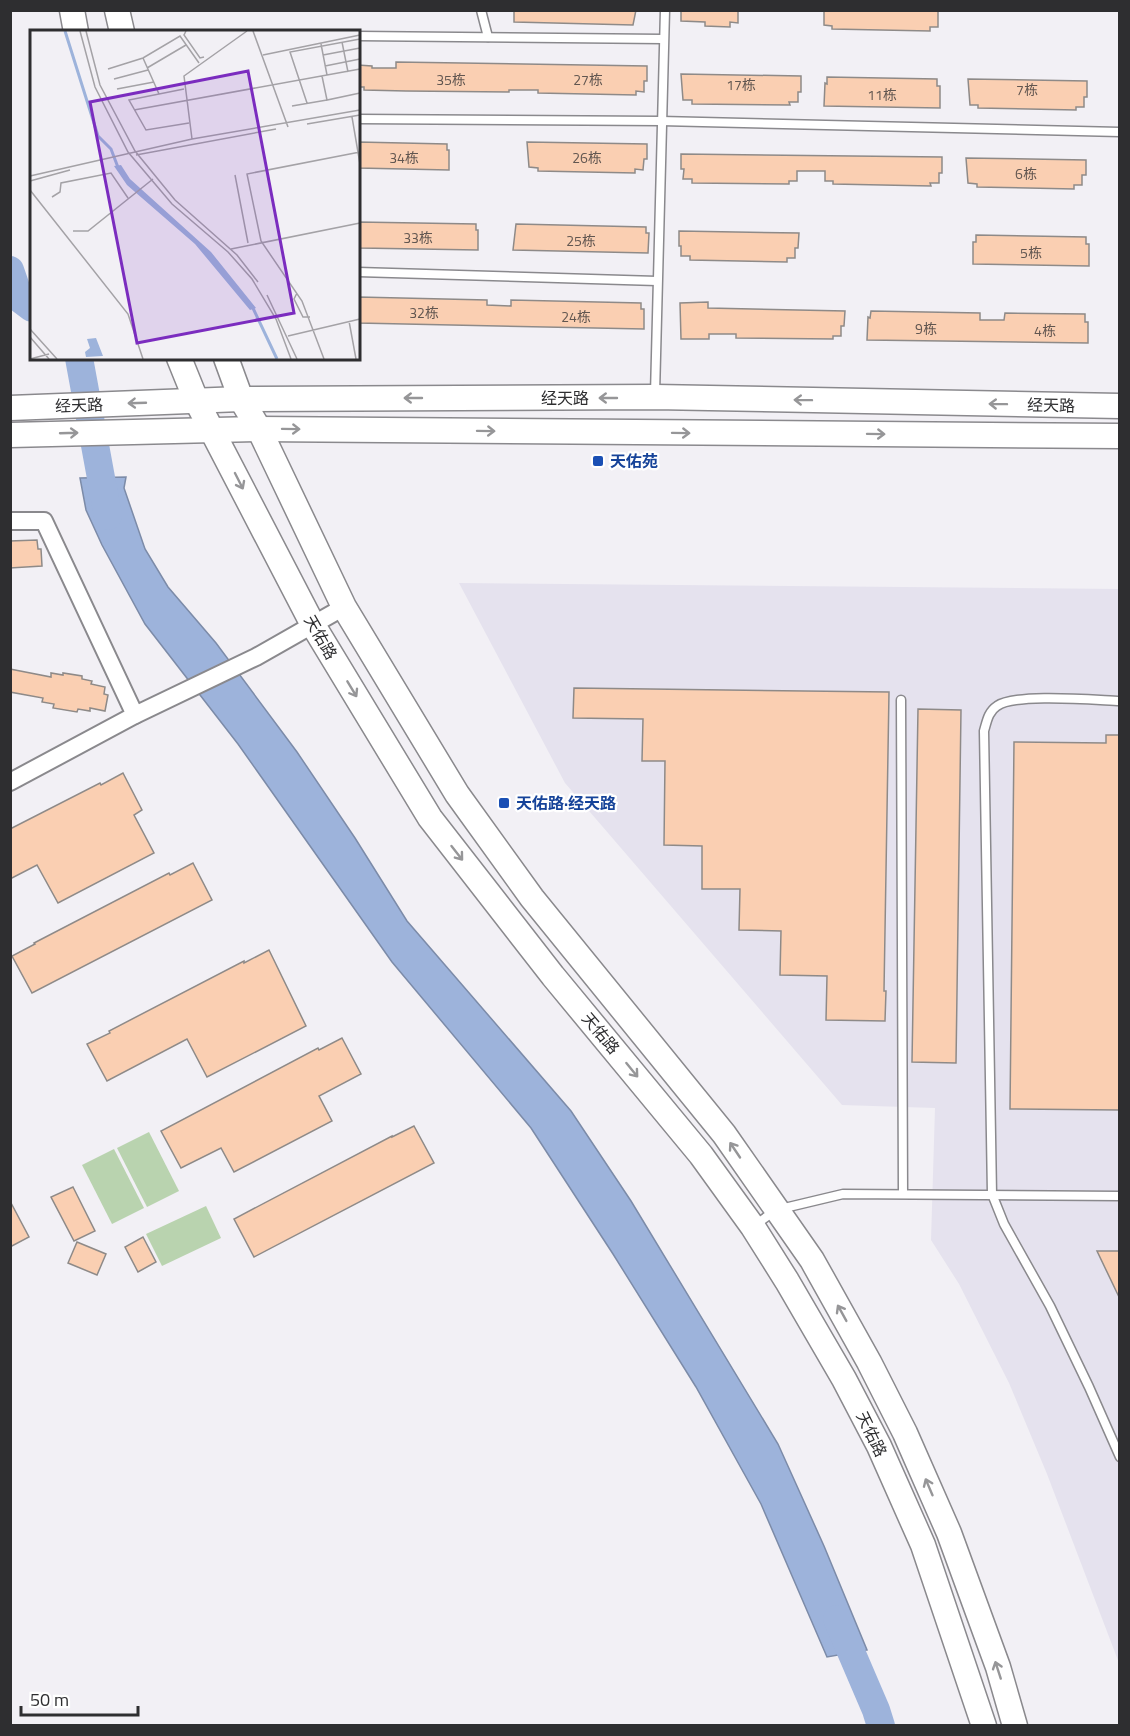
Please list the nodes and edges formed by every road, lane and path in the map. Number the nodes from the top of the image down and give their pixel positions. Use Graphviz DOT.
graph roads {
  1 [pos="72,10"];
  2 [pos="117,10"];
  3 [pos="482,10"];
  4 [pos="665,10"];
  5 [pos="76,30"];
  6 [pos="122,30"];
  7 [pos="360,36"];
  8 [pos="488,37"];
  9 [pos="663,39"];
  10 [pos="360,119"];
  11 [pos="661,121"];
  12 [pos="1119,132"];
  13 [pos="360,272"];
  14 [pos="657,281"];
  15 [pos="180,360"];
  16 [pos="227,360"];
  17 [pos="655,397"];
  18 [pos="241,399"];
  19 [pos="196,400"];
  20 [pos="1119,406"];
  21 [pos="10,408"];
  22 [pos="211,429"];
  23 [pos="259,429"];
  24 [pos="10,435"];
  25 [pos="1119,436"];
  26 [pos="10,521"];
  27 [pos="344,607"];
  28 [pos="313,625"];
  29 [pos="902,699"];
  30 [pos="1119,701"];
  31 [pos="135,715"];
  32 [pos="10,782"];
  33 [pos="903,1193"];
  34 [pos="992,1194"];
  35 [pos="1119,1196"];
  36 [pos="776,1210"];
  37 [pos="753,1227"];
  38 [pos="1119,1457"];
  39 [pos="984,1725"];
  40 [pos="1016,1725"];
  1 -- 5 [label="main road"];
  2 -- 6 [label="main road"];
  3 -- 8 [label="lane"];
  4 -- 9 [label="lane"];
  7 -- 8 [label="lane"];
  8 -- 9 [label="lane"];
  9 -- 11 [label="lane"];
  10 -- 11 [label="lane"];
  11 -- 12 [label="lane"];
  11 -- 14 [label="lane"];
  13 -- 14 [label="lane"];
  14 -- 17 [label="lane"];
  15 -- 19 [label="main road, 天佑路"];
  16 -- 18 [label="main road, 天佑路"];
  17 -- 18 [label="main road, 经天路, one-way"];
  20 -- 17 [label="main road, 经天路, one-way"];
  18 -- 19 [label="main road, 经天路"];
  18 -- 23 [label="main road, 天佑路"];
  19 -- 21 [label="main road, 经天路, one-way"];
  19 -- 22 [label="main road, 天佑路"];
  22 -- 23 [label="main road, 经天路"];
  24 -- 22 [label="main road, 经天路, one-way"];
  22 -- 28 [label="main road, 天佑路, one-way"];
  23 -- 25 [label="main road, 经天路, one-way"];
  23 -- 27 [label="main road, 天佑路"];
  26 -- 31 [label="street"];
  27 -- 28 [label="street"];
  36 -- 27 [label="main road, 天佑路, one-way"];
  28 -- 31 [label="street"];
  28 -- 37 [label="main road, 天佑路, one-way"];
  29 -- 33 [label="lane"];
  30 -- 34 [label="lane"];
  31 -- 32 [label="street"];
  33 -- 34 [label="lane"];
  33 -- 36 [label="lane"];
  34 -- 35 [label="lane"];
  34 -- 38 [label="lane"];
  36 -- 37 [label="lane"];
  40 -- 36 [label="main road, 天佑路, one-way"];
  37 -- 39 [label="main road, 天佑路"];
}
